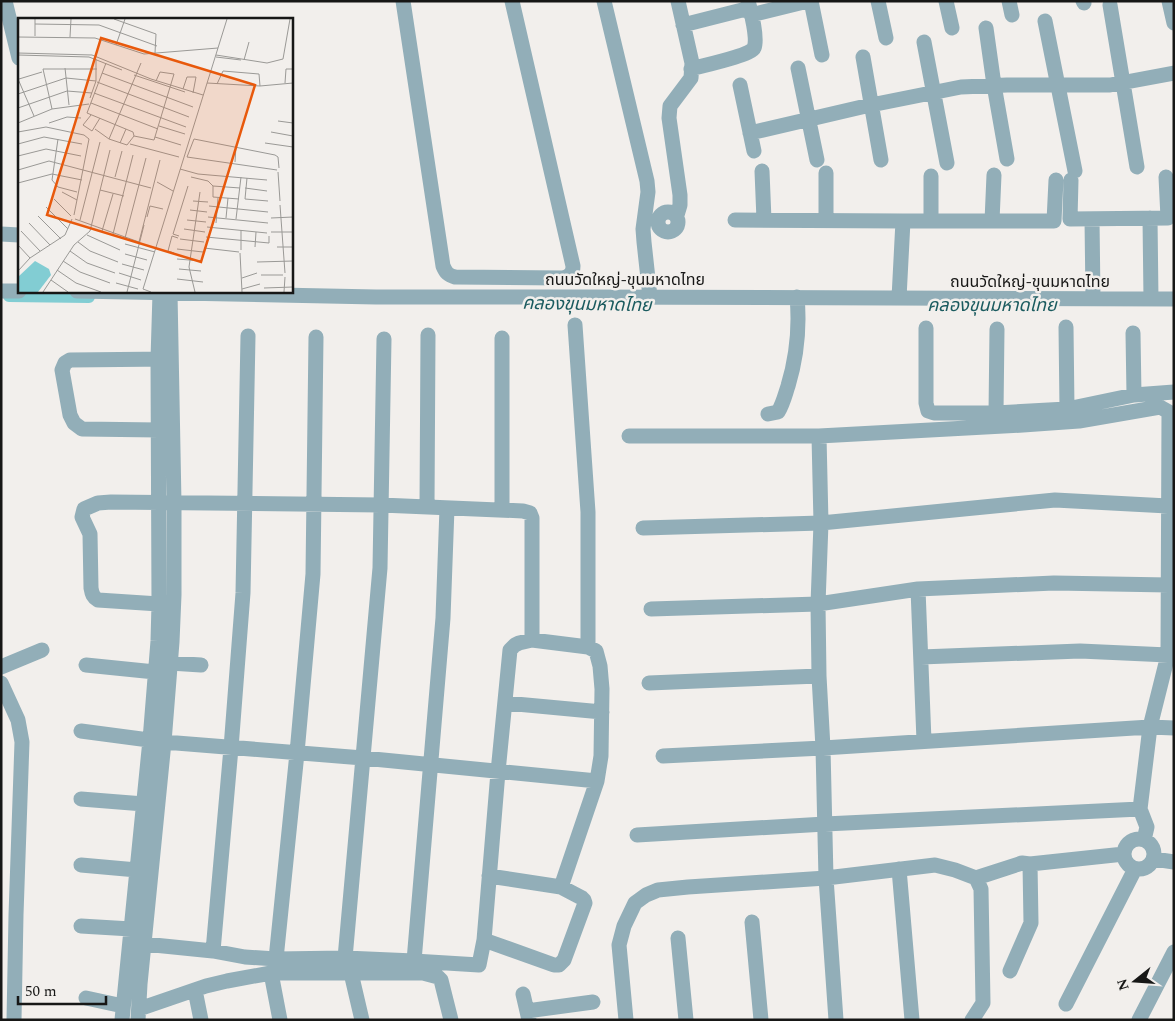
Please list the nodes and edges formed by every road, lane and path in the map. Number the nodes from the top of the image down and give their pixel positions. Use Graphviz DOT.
graph roads {
  1 [pos="5,1"];
  2 [pos="512,1"];
  3 [pos="604,1"];
  4 [pos="678,1"];
  5 [pos="809,1"];
  6 [pos="878,1"];
  7 [pos="946,1"];
  8 [pos="1169,1"];
  9 [pos="405,2"];
  10 [pos="1110,6"];
  11 [pos="750,8"];
  12 [pos="1045,21"];
  13 [pos="1174,23"];
  14 [pos="683,25"];
  15 [pos="952,28"];
  16 [pos="986,28"];
  17 [pos="886,38"];
  18 [pos="924,42"];
  19 [pos="18,54"];
  20 [pos="822,55"];
  21 [pos="862,57"];
  22 [pos="798,68"];
  23 [pos="692,69"];
  24 [pos="1174,73"];
  25 [pos="1123,83"];
  26 [pos="740,85"];
  27 [pos="994,85"];
  28 [pos="1058,85"];
  29 [pos="934,92"];
  30 [pos="871,106"];
  31 [pos="809,119"];
  32 [pos="750,133"];
  33 [pos="754,151"];
  34 [pos="1007,159"];
  35 [pos="817,160"];
  36 [pos="881,160"];
  37 [pos="947,163"];
  38 [pos="1136,167"];
  39 [pos="762,171"];
  40 [pos="826,173"];
  41 [pos="994,174"];
  42 [pos="931,176"];
  43 [pos="1166,177"];
  44 [pos="1056,180"];
  45 [pos="1150,218"];
  46 [pos="1092,219"];
  47 [pos="735,220"];
  48 [pos="764,220"];
  49 [pos="826,221"];
  50 [pos="903,221"];
  51 [pos="931,221"];
  52 [pos="992,221"];
  53 [pos="651,227"];
  54 [pos="1,234"];
  55 [pos="18,235"];
  56 [pos="1,291"];
  57 [pos="18,291"];
  58 [pos="142,292"];
  59 [pos="171,295"];
  60 [pos="650,297"];
  61 [pos="899,298"];
  62 [pos="1093,298"];
  63 [pos="1151,299"];
  64 [pos="1174,299"];
  65 [pos="797,301"];
  66 [pos="575,325"];
  67 [pos="1066,327"];
  68 [pos="926,328"];
  69 [pos="997,329"];
  70 [pos="1133,333"];
  71 [pos="428,335"];
  72 [pos="248,336"];
  73 [pos="316,337"];
  74 [pos="502,338"];
  75 [pos="384,339"];
  76 [pos="165,359"];
  77 [pos="1174,392"];
  78 [pos="1134,395"];
  79 [pos="1068,408"];
  80 [pos="996,413"];
  81 [pos="768,414"];
  82 [pos="159,430"];
  83 [pos="629,436"];
  84 [pos="819,436"];
  85 [pos="167,503"];
  86 [pos="245,504"];
  87 [pos="313,504"];
  88 [pos="381,505"];
  89 [pos="426,506"];
  90 [pos="1168,506"];
  91 [pos="447,508"];
  92 [pos="502,509"];
  93 [pos="821,523"];
  94 [pos="643,528"];
  95 [pos="1169,586"];
  96 [pos="918,589"];
  97 [pos="159,604"];
  98 [pos="818,604"];
  99 [pos="651,609"];
  100 [pos="532,640"];
  101 [pos="588,647"];
  102 [pos="42,650"];
  103 [pos="1168,655"];
  104 [pos="921,657"];
  105 [pos="170,663"];
  106 [pos="86,665"];
  107 [pos="202,665"];
  108 [pos="1,667"];
  109 [pos="155,672"];
  110 [pos="819,676"];
  111 [pos="1,683"];
  112 [pos="649,683"];
  113 [pos="505,703"];
  114 [pos="602,712"];
  115 [pos="1150,727"];
  116 [pos="1174,728"];
  117 [pos="81,731"];
  118 [pos="157,741"];
  119 [pos="924,741"];
  120 [pos="231,748"];
  121 [pos="823,748"];
  122 [pos="297,753"];
  123 [pos="663,756"];
  124 [pos="363,758"];
  125 [pos="430,765"];
  126 [pos="498,772"];
  127 [pos="598,781"];
  128 [pos="81,799"];
  129 [pos="144,804"];
  130 [pos="1140,809"];
  131 [pos="825,824"];
  132 [pos="637,834"];
  133 [pos="148,835"];
  134 [pos="1144,840"];
  135 [pos="1124,854"];
  136 [pos="1154,859"];
  137 [pos="1174,862"];
  138 [pos="1030,864"];
  139 [pos="81,865"];
  140 [pos="899,869"];
  141 [pos="1135,869"];
  142 [pos="137,870"];
  143 [pos="489,876"];
  144 [pos="826,878"];
  145 [pos="976,878"];
  146 [pos="561,887"];
  147 [pos="9,915"];
  148 [pos="752,922"];
  149 [pos="81,926"];
  150 [pos="131,929"];
  151 [pos="678,938"];
  152 [pos="484,940"];
  153 [pos="144,944"];
  154 [pos="213,951"];
  155 [pos="1174,952"];
  156 [pos="345,958"];
  157 [pos="414,961"];
  158 [pos="273,966"];
  159 [pos="1010,971"];
  160 [pos="351,973"];
  161 [pos="133,983"];
  162 [pos="195,990"];
  163 [pos="523,994"];
  164 [pos="86,998"];
  165 [pos="593,1002"];
  166 [pos="1066,1004"];
  167 [pos="122,1013"];
  168 [pos="139,1015"];
  169 [pos="528,1016"];
  170 [pos="14,1020"];
  171 [pos="201,1020"];
  172 [pos="280,1020"];
  173 [pos="362,1020"];
  174 [pos="451,1020"];
  175 [pos="626,1020"];
  176 [pos="686,1020"];
  177 [pos="761,1020"];
  178 [pos="836,1020"];
  179 [pos="912,1020"];
  180 [pos="972,1020"];
  181 [pos="1139,1020"];
  1 -- 19 [label="street"];
  2 -- 9 [label="street"];
  3 -- 53 [label="street"];
  4 -- 14 [label="street"];
  5 -- 11 [label="street"];
  5 -- 20 [label="street"];
  6 -- 17 [label="street"];
  7 -- 15 [label="street"];
  8 -- 13 [label="street"];
  10 -- 25 [label="street"];
  11 -- 14 [label="street"];
  11 -- 23 [label="street"];
  12 -- 28 [label="street"];
  14 -- 23 [label="street"];
  16 -- 27 [label="street"];
  18 -- 29 [label="street"];
  21 -- 30 [label="street"];
  22 -- 31 [label="street"];
  23 -- 53 [label="street"];
  24 -- 25 [label="street"];
  25 -- 28 [label="street"];
  25 -- 38 [label="street"];
  26 -- 32 [label="street"];
  27 -- 28 [label="street"];
  27 -- 29 [label="street"];
  27 -- 34 [label="street"];
  28 -- 46 [label="street"];
  29 -- 30 [label="street"];
  29 -- 37 [label="street"];
  30 -- 31 [label="street"];
  30 -- 36 [label="street"];
  31 -- 32 [label="street"];
  31 -- 35 [label="street"];
  32 -- 33 [label="street"];
  39 -- 48 [label="street"];
  40 -- 49 [label="street"];
  41 -- 52 [label="street"];
  42 -- 51 [label="street"];
  43 -- 45 [label="street"];
  44 -- 52 [label="street"];
  45 -- 46 [label="street"];
  45 -- 63 [label="street"];
  46 -- 62 [label="street"];
  47 -- 48 [label="street"];
  48 -- 49 [label="street"];
  49 -- 50 [label="street"];
  50 -- 51 [label="street"];
  50 -- 61 [label="street"];
  51 -- 52 [label="street"];
  53 -- 60 [label="street"];
  54 -- 55 [label="street"];
  56 -- 57 [label="street"];
  58 -- 59 [label="street, ถนนวัดใหญ่-ขุนมหาดไทย"];
  59 -- 60 [label="street, ถนนวัดใหญ่-ขุนมหาดไทย"];
  59 -- 76 [label="street"];
  60 -- 65 [label="street, ถนนวัดใหญ่-ขุนมหาดไทย"];
  61 -- 62 [label="street, ถนนวัดใหญ่-ขุนมหาดไทย"];
  61 -- 65 [label="street, ถนนวัดใหญ่-ขุนมหาดไทย"];
  62 -- 63 [label="street, ถนนวัดใหญ่-ขุนมหาดไทย"];
  63 -- 64 [label="street, ถนนวัดใหญ่-ขุนมหาดไทย"];
  65 -- 81 [label="street"];
  66 -- 101 [label="street"];
  67 -- 79 [label="street"];
  68 -- 80 [label="street"];
  69 -- 80 [label="street"];
  70 -- 78 [label="street"];
  71 -- 89 [label="street"];
  72 -- 86 [label="street"];
  73 -- 87 [label="street"];
  74 -- 92 [label="street"];
  75 -- 88 [label="street"];
  76 -- 82 [label="street"];
  76 -- 82 [label="street"];
  76 -- 85 [label="street"];
  77 -- 78 [label="street"];
  78 -- 79 [label="street"];
  79 -- 80 [label="street"];
  82 -- 85 [label="street"];
  83 -- 84 [label="street"];
  84 -- 90 [label="street"];
  84 -- 93 [label="street"];
  85 -- 86 [label="street"];
  85 -- 97 [label="street"];
  85 -- 97 [label="street"];
  85 -- 105 [label="street"];
  86 -- 87 [label="street"];
  86 -- 120 [label="street"];
  87 -- 88 [label="street"];
  87 -- 122 [label="street"];
  88 -- 89 [label="street"];
  88 -- 124 [label="street"];
  89 -- 91 [label="street"];
  90 -- 93 [label="street"];
  90 -- 95 [label="street"];
  91 -- 92 [label="street"];
  91 -- 125 [label="street"];
  92 -- 100 [label="street"];
  93 -- 94 [label="street"];
  93 -- 98 [label="street"];
  95 -- 96 [label="street"];
  95 -- 103 [label="street"];
  96 -- 98 [label="street"];
  96 -- 104 [label="street"];
  97 -- 109 [label="street"];
  98 -- 99 [label="street"];
  98 -- 110 [label="street"];
  100 -- 101 [label="street"];
  100 -- 113 [label="street"];
  101 -- 114 [label="street"];
  102 -- 108 [label="street"];
  103 -- 104 [label="street"];
  103 -- 115 [label="street"];
  104 -- 119 [label="street"];
  105 -- 107 [label="street"];
  105 -- 118 [label="street"];
  106 -- 109 [label="street"];
  109 -- 118 [label="street"];
  110 -- 112 [label="street"];
  110 -- 121 [label="street"];
  111 -- 147 [label="street"];
  113 -- 114 [label="street"];
  113 -- 126 [label="street"];
  114 -- 127 [label="street"];
  115 -- 116 [label="street"];
  115 -- 119 [label="street"];
  115 -- 130 [label="street"];
  117 -- 118 [label="street"];
  118 -- 120 [label="street"];
  118 -- 129 [label="street"];
  118 -- 133 [label="street"];
  119 -- 121 [label="street"];
  120 -- 122 [label="street"];
  120 -- 154 [label="street"];
  121 -- 123 [label="street"];
  121 -- 131 [label="street"];
  122 -- 124 [label="street"];
  122 -- 158 [label="street"];
  124 -- 125 [label="street"];
  124 -- 156 [label="street"];
  125 -- 126 [label="street"];
  125 -- 157 [label="street"];
  126 -- 127 [label="street"];
  126 -- 143 [label="street"];
  127 -- 146 [label="street"];
  128 -- 129 [label="street"];
  129 -- 133 [label="street"];
  130 -- 131 [label="street"];
  130 -- 134 [label="street"];
  131 -- 132 [label="street"];
  131 -- 144 [label="street"];
  133 -- 142 [label="street"];
  133 -- 153 [label="street"];
  134 -- 135 [label="street"];
  134 -- 136 [label="street"];
  135 -- 138 [label="street"];
  135 -- 141 [label="street"];
  136 -- 137 [label="street"];
  136 -- 141 [label="street"];
  138 -- 145 [label="street"];
  138 -- 159 [label="street"];
  139 -- 142 [label="street"];
  140 -- 144 [label="street"];
  140 -- 145 [label="street"];
  140 -- 179 [label="street"];
  141 -- 166 [label="street"];
  142 -- 150 [label="street"];
  143 -- 146 [label="street"];
  143 -- 152 [label="street"];
  144 -- 175 [label="street"];
  144 -- 178 [label="street"];
  145 -- 180 [label="street"];
  146 -- 152 [label="street"];
  147 -- 170 [label="street"];
  148 -- 177 [label="street"];
  149 -- 150 [label="street"];
  150 -- 161 [label="street"];
  151 -- 176 [label="street"];
  152 -- 157 [label="street"];
  153 -- 154 [label="street"];
  153 -- 161 [label="street"];
  154 -- 158 [label="street"];
  155 -- 181 [label="street"];
  156 -- 157 [label="street"];
  156 -- 158 [label="street"];
  158 -- 160 [label="street"];
  158 -- 162 [label="street"];
  158 -- 172 [label="street"];
  160 -- 173 [label="street"];
  160 -- 174 [label="street"];
  161 -- 167 [label="street"];
  161 -- 168 [label="street"];
  162 -- 168 [label="street"];
  162 -- 171 [label="street"];
  163 -- 169 [label="street"];
  164 -- 167 [label="street"];
  165 -- 169 [label="street"];
}
